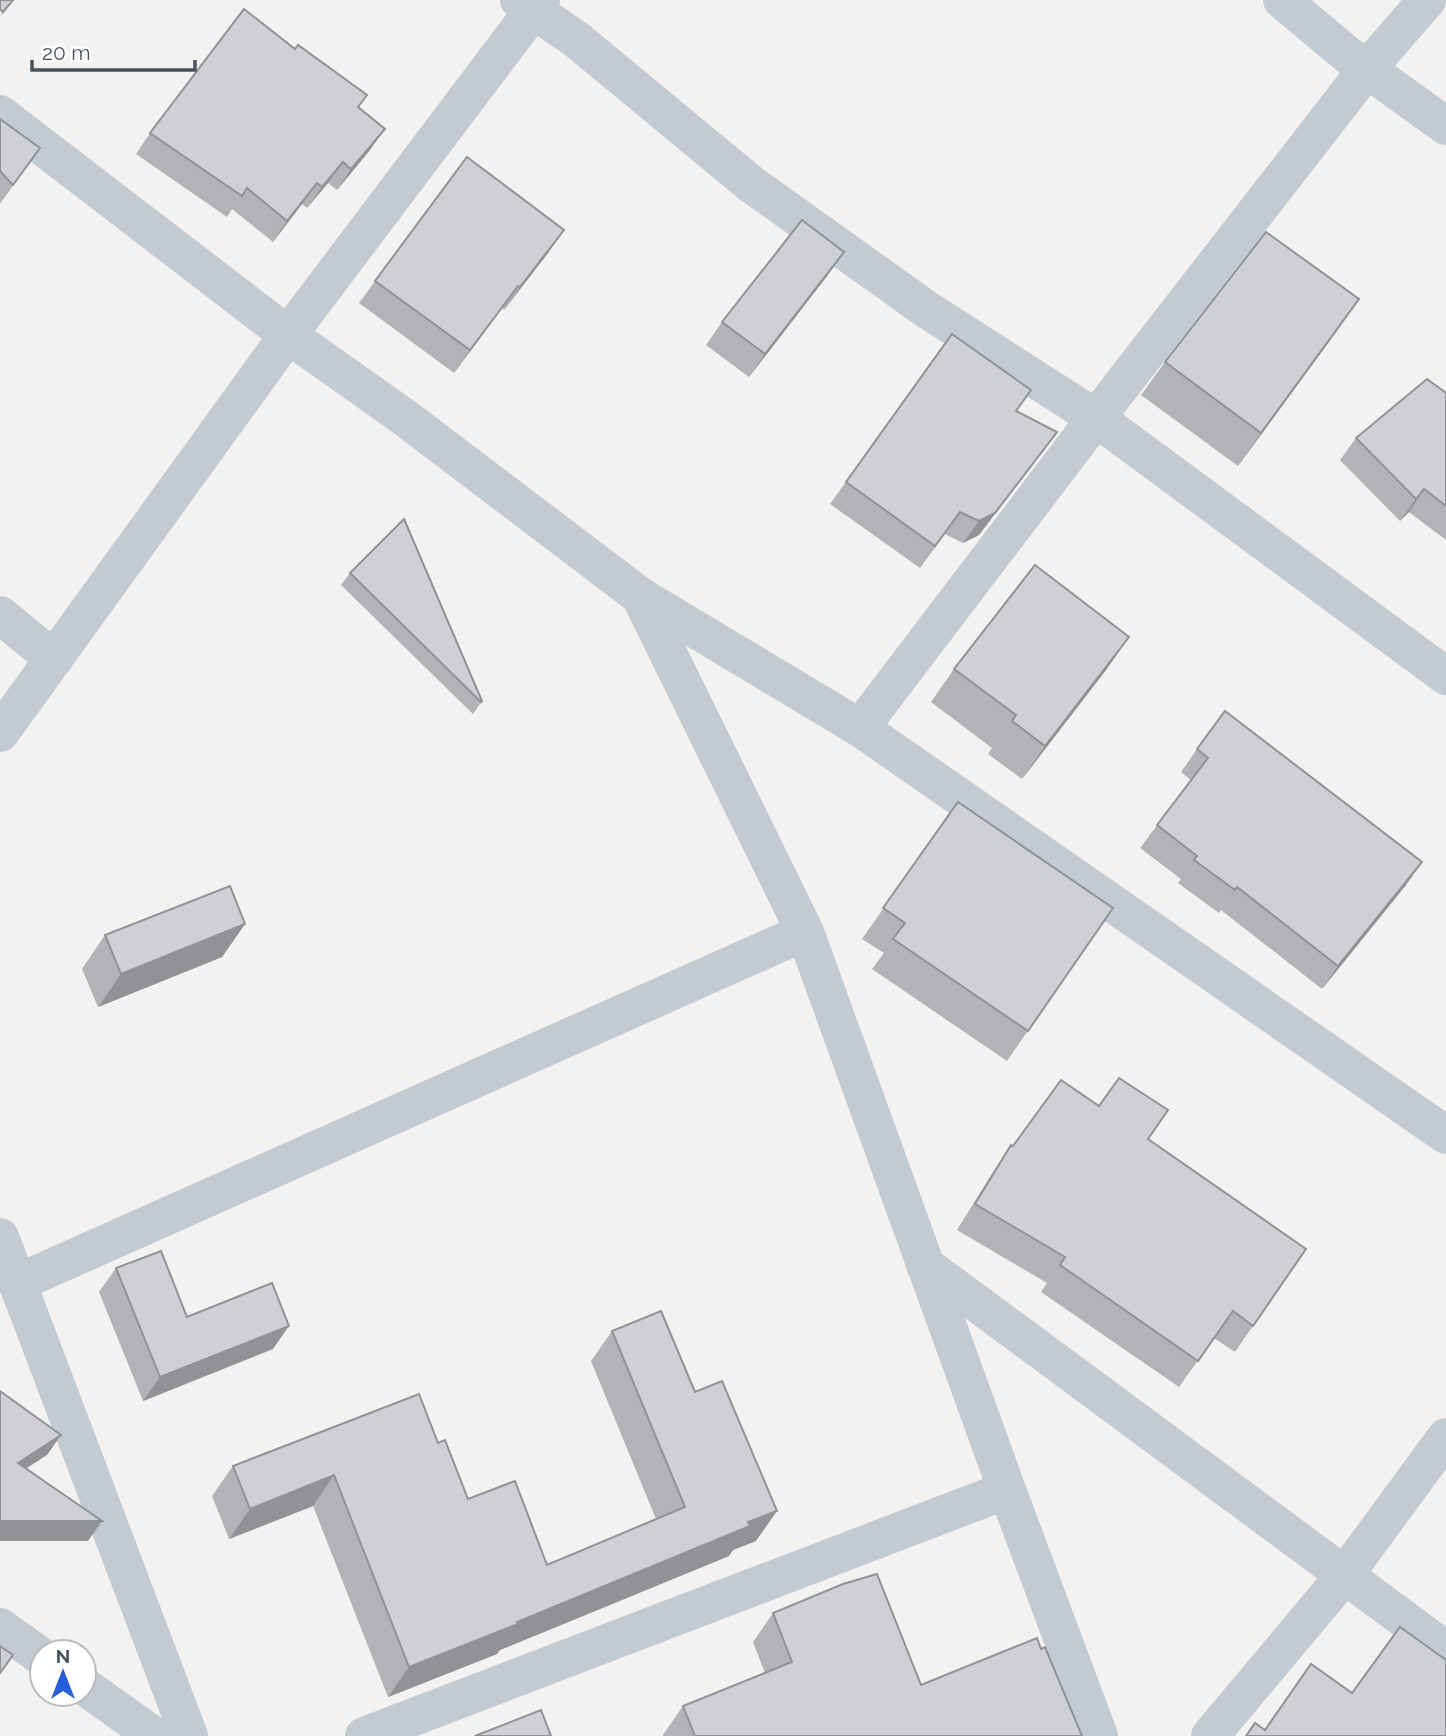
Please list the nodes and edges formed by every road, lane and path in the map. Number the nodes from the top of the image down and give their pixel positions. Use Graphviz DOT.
graph roads {
  1 [pos="1282,0"];
  2 [pos="1427,0"];
  3 [pos="531,4"];
  4 [pos="1367,69"];
  5 [pos="0,114"];
  6 [pos="1446,127"];
  7 [pos="288,335"];
  8 [pos="1096,418"];
  9 [pos="640,596"];
  10 [pos="0,615"];
  11 [pos="54,659"];
  12 [pos="1446,676"];
  13 [pos="860,728"];
  14 [pos="0,733"];
  15 [pos="804,932"];
  16 [pos="1446,1135"];
  17 [pos="0,1237"];
  18 [pos="925,1265"];
  19 [pos="17,1283"];
  20 [pos="1446,1437"];
  21 [pos="1007,1490"];
  22 [pos="1343,1576"];
  23 [pos="0,1627"];
  24 [pos="28,1647"];
  25 [pos="1446,1650"];
  26 [pos="98,1696"];
  27 [pos="154,1736"];
  28 [pos="189,1736"];
  29 [pos="364,1736"];
  30 [pos="1099,1736"];
  31 [pos="1210,1736"];
  1 -- 4 [label="street"];
  2 -- 4 [label="street"];
  3 -- 7 [label="street"];
  3 -- 8 [label="street"];
  4 -- 6 [label="street"];
  4 -- 8 [label="street"];
  5 -- 7 [label="street"];
  7 -- 9 [label="street"];
  7 -- 11 [label="street"];
  8 -- 12 [label="street"];
  8 -- 13 [label="street"];
  9 -- 13 [label="street"];
  9 -- 15 [label="street"];
  10 -- 11 [label="street"];
  11 -- 14 [label="street"];
  13 -- 16 [label="street"];
  15 -- 18 [label="street"];
  15 -- 19 [label="street"];
  17 -- 19 [label="street"];
  18 -- 21 [label="street"];
  18 -- 22 [label="street"];
  19 -- 28 [label="street"];
  20 -- 22 [label="street"];
  21 -- 29 [label="street"];
  21 -- 30 [label="street"];
  22 -- 25 [label="street"];
  22 -- 31 [label="street"];
  23 -- 24 [label="street"];
  26 -- 27 [label="street"];
}
